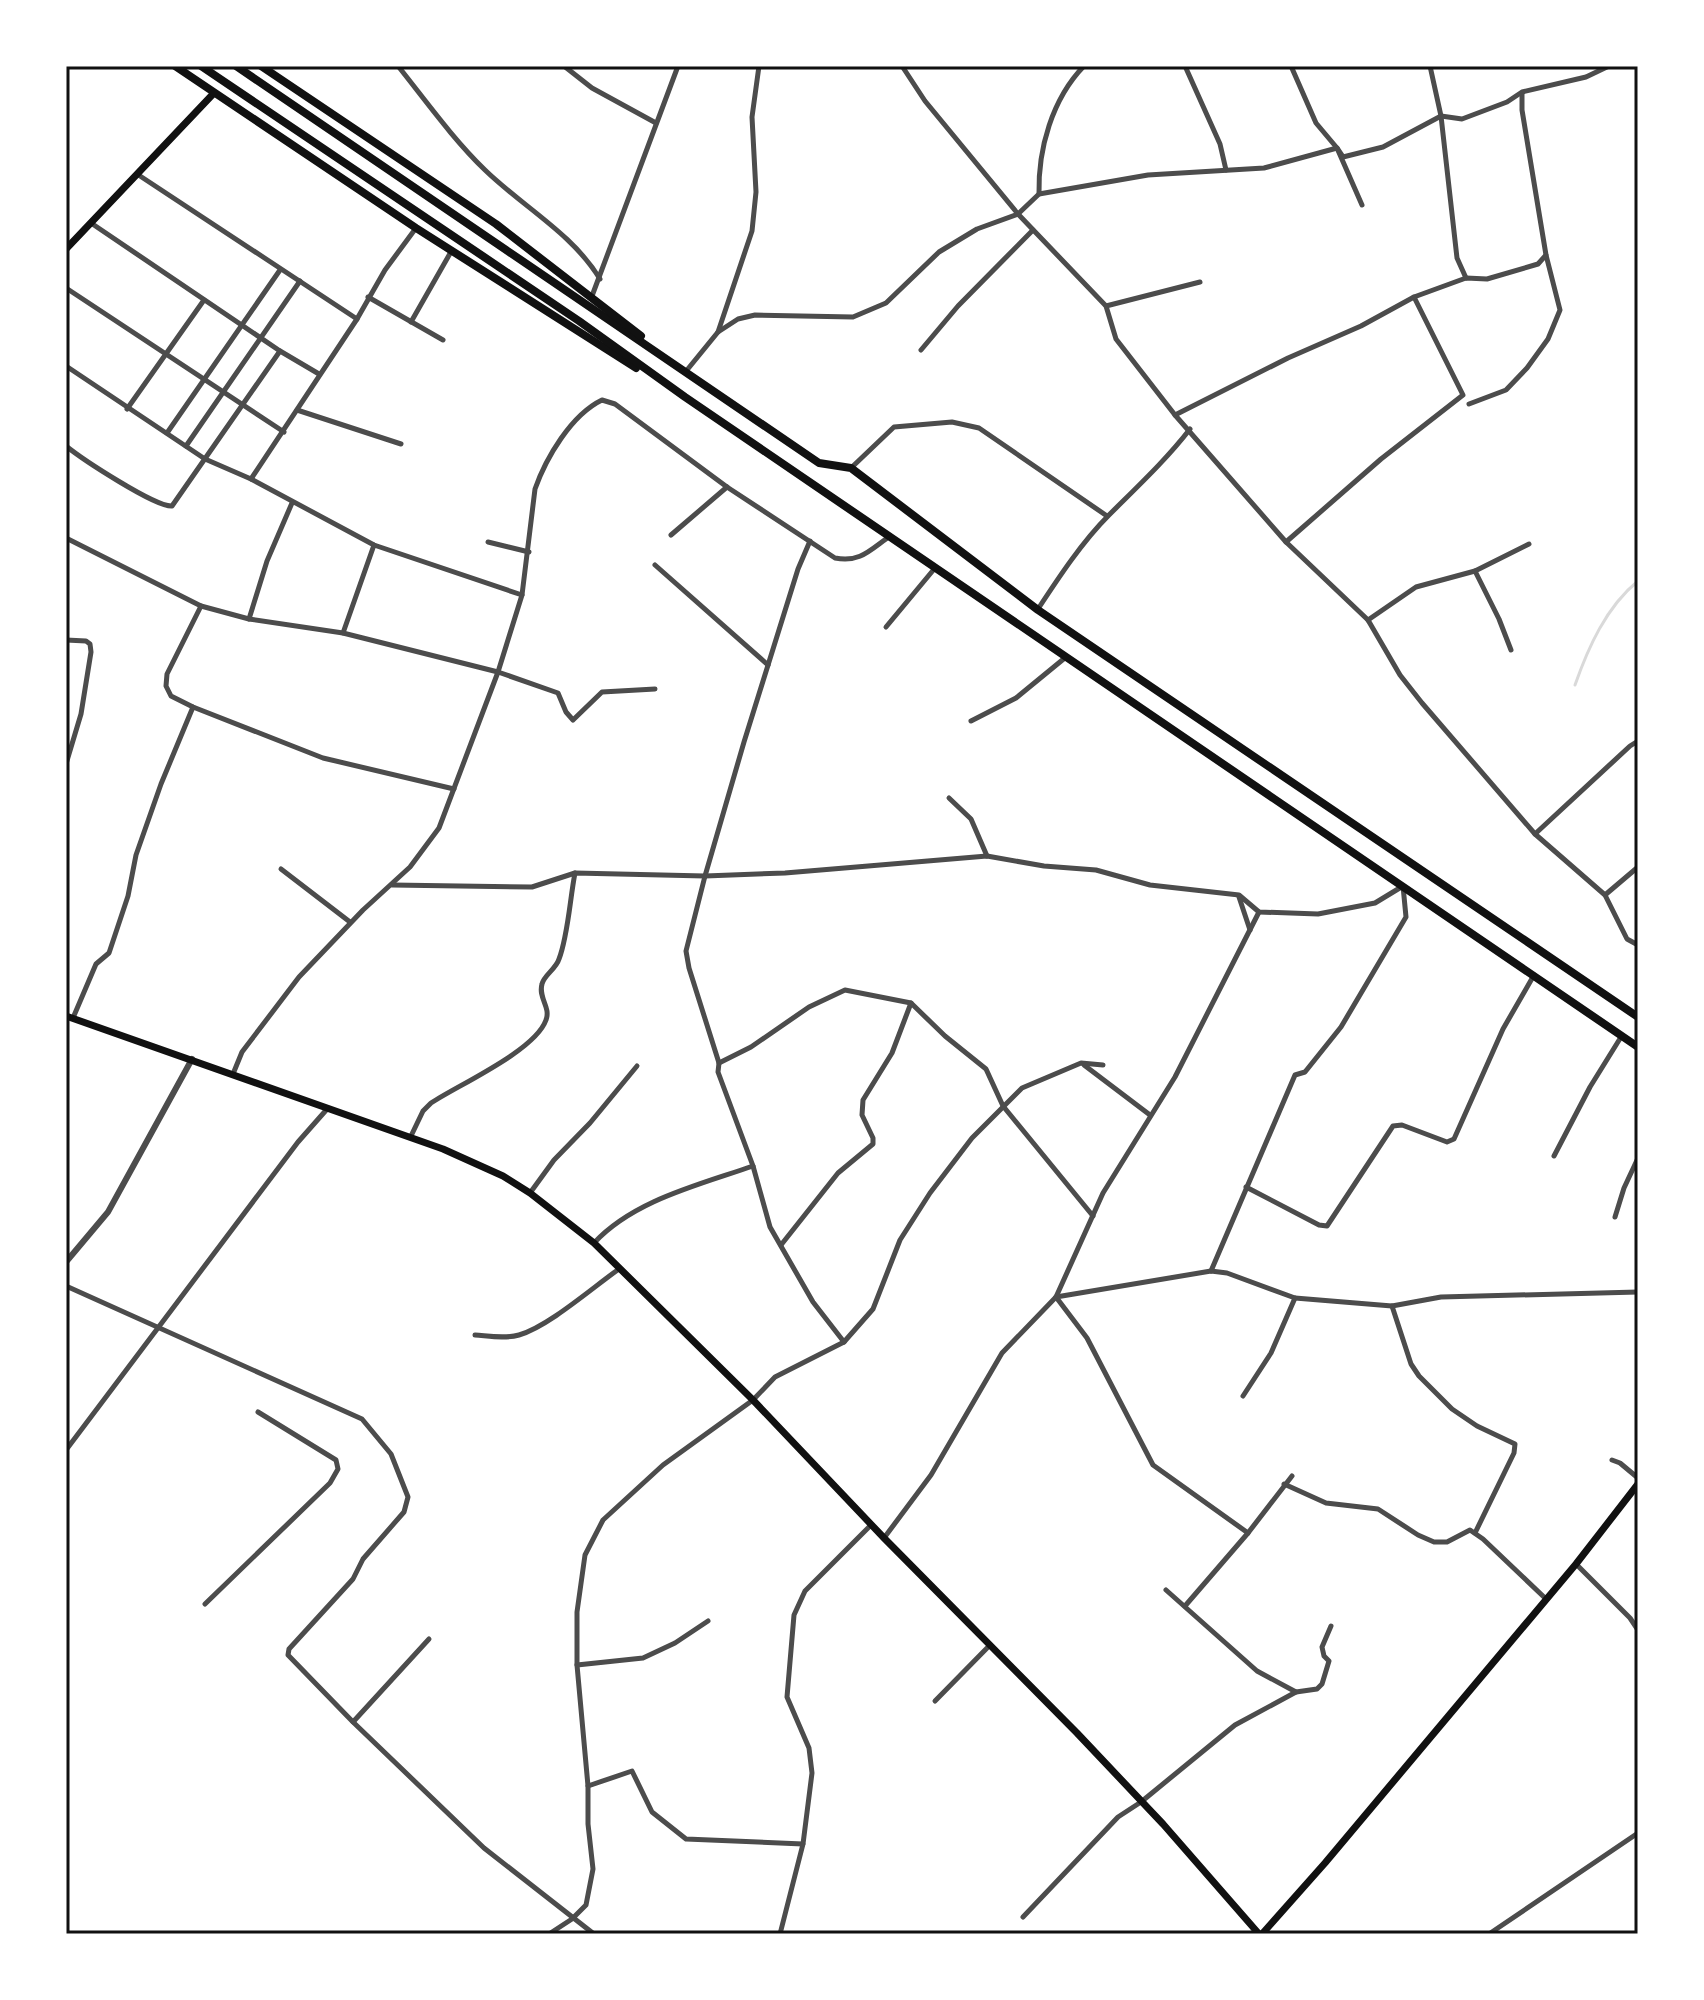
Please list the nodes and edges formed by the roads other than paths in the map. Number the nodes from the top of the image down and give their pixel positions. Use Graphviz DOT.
graph roads {
  1 [pos="175,66"];
  2 [pos="201,66"];
  3 [pos="236,66"];
  4 [pos="261,66"];
  5 [pos="398,66"];
  6 [pos="564,66"];
  7 [pos="678,66"];
  8 [pos="759,66"];
  9 [pos="902,66"];
  10 [pos="1185,66"];
  11 [pos="1291,66"];
  12 [pos="1430,66"];
  13 [pos="1609,66"];
  14 [pos="1080,67"];
  15 [pos="1522,92"];
  16 [pos="214,93"];
  17 [pos="1441,116"];
  18 [pos="656,123"];
  19 [pos="1337,148"];
  20 [pos="1226,170"];
  21 [pos="136,173"];
  22 [pos="1039,194"];
  23 [pos="1362,205"];
  24 [pos="1018,214"];
  25 [pos="90,223"];
  26 [pos="416,228"];
  27 [pos="1033,230"];
  28 [pos="66,249"];
  29 [pos="452,250"];
  30 [pos="1546,255"];
  31 [pos="280,270"];
  32 [pos="1466,278"];
  33 [pos="600,279"];
  34 [pos="300,281"];
  35 [pos="1200,282"];
  36 [pos="66,288"];
  37 [pos="592,296"];
  38 [pos="368,297"];
  39 [pos="1414,297"];
  40 [pos="204,300"];
  41 [pos="1106,306"];
  42 [pos="357,319"];
  43 [pos="411,322"];
  44 [pos="242,325"];
  45 [pos="718,332"];
  46 [pos="261,337"];
  47 [pos="443,340"];
  48 [pos="921,350"];
  49 [pos="280,351"];
  50 [pos="167,354"];
  51 [pos="66,366"];
  52 [pos="687,370"];
  53 [pos="320,374"];
  54 [pos="696,378"];
  55 [pos="203,379"];
  56 [pos="223,392"];
  57 [pos="685,397"];
  58 [pos="242,404"];
  59 [pos="1469,404"];
  60 [pos="127,409"];
  61 [pos="297,410"];
  62 [pos="1175,415"];
  63 [pos="1190,429"];
  64 [pos="284,432"];
  65 [pos="167,433"];
  66 [pos="401,444"];
  67 [pos="66,446"];
  68 [pos="186,446"];
  69 [pos="205,459"];
  70 [pos="851,468"];
  71 [pos="251,479"];
  72 [pos="727,487"];
  73 [pos="292,503"];
  74 [pos="1107,516"];
  75 [pos="671,535"];
  76 [pos="890,536"];
  77 [pos="66,538"];
  78 [pos="810,541"];
  79 [pos="488,542"];
  80 [pos="1286,542"];
  81 [pos="1529,544"];
  82 [pos="374,545"];
  83 [pos="529,552"];
  84 [pos="655,565"];
  85 [pos="935,567"];
  86 [pos="1475,571"];
  87 [pos="522,595"];
  88 [pos="201,606"];
  89 [pos="1038,610"];
  90 [pos="249,619"];
  91 [pos="1368,620"];
  92 [pos="886,627"];
  93 [pos="343,633"];
  94 [pos="66,640"];
  95 [pos="1511,650"];
  96 [pos="1066,657"];
  97 [pos="768,665"];
  98 [pos="498,672"];
  99 [pos="655,689"];
  100 [pos="193,707"];
  101 [pos="971,721"];
  102 [pos="1638,741"];
  103 [pos="66,764"];
  104 [pos="454,789"];
  105 [pos="949,798"];
  106 [pos="1535,834"];
  107 [pos="987,856"];
  108 [pos="1638,867"];
  109 [pos="281,869"];
  110 [pos="575,873"];
  111 [pos="705,876"];
  112 [pos="392,885"];
  113 [pos="1403,886"];
  114 [pos="1239,895"];
  115 [pos="1605,895"];
  116 [pos="1259,912"];
  117 [pos="350,922"];
  118 [pos="1251,931"];
  119 [pos="1638,945"];
  120 [pos="1534,975"];
  121 [pos="911,1003"];
  122 [pos="69,1017"];
  123 [pos="1638,1017"];
  124 [pos="1622,1036"];
  125 [pos="1638,1047"];
  126 [pos="192,1059"];
  127 [pos="719,1063"];
  128 [pos="1081,1063"];
  129 [pos="1103,1065"];
  130 [pos="637,1066"];
  131 [pos="233,1074"];
  132 [pos="1003,1106"];
  133 [pos="329,1107"];
  134 [pos="1150,1115"];
  135 [pos="411,1136"];
  136 [pos="1554,1156"];
  137 [pos="1638,1158"];
  138 [pos="753,1166"];
  139 [pos="1246,1187"];
  140 [pos="530,1193"];
  141 [pos="1093,1216"];
  142 [pos="1615,1217"];
  143 [pos="594,1243"];
  144 [pos="781,1245"];
  145 [pos="66,1262"];
  146 [pos="619,1269"];
  147 [pos="1211,1271"];
  148 [pos="66,1286"];
  149 [pos="1638,1292"];
  150 [pos="1056,1297"];
  151 [pos="1295,1298"];
  152 [pos="1392,1306"];
  153 [pos="156,1328"];
  154 [pos="475,1335"];
  155 [pos="844,1342"];
  156 [pos="1243,1396"];
  157 [pos="753,1400"];
  158 [pos="258,1412"];
  159 [pos="66,1450"];
  160 [pos="1612,1460"];
  161 [pos="1292,1476"];
  162 [pos="1638,1481"];
  163 [pos="1284,1484"];
  164 [pos="871,1524"];
  165 [pos="1248,1533"];
  166 [pos="1475,1533"];
  167 [pos="884,1538"];
  168 [pos="1576,1564"];
  169 [pos="1166,1590"];
  170 [pos="1545,1598"];
  171 [pos="205,1604"];
  172 [pos="1185,1606"];
  173 [pos="708,1621"];
  174 [pos="1331,1626"];
  175 [pos="1638,1630"];
  176 [pos="429,1639"];
  177 [pos="990,1644"];
  178 [pos="577,1665"];
  179 [pos="1296,1692"];
  180 [pos="935,1701"];
  181 [pos="353,1722"];
  182 [pos="588,1786"];
  183 [pos="1141,1802"];
  184 [pos="1638,1833"];
  185 [pos="803,1844"];
  186 [pos="1023,1917"];
  187 [pos="572,1919"];
  188 [pos="549,1934"];
  189 [pos="594,1934"];
  190 [pos="780,1934"];
  191 [pos="1260,1934"];
  192 [pos="1489,1934"];
  1 -- 16 [label="highway"];
  2 -- 57 [label="highway"];
  3 -- 54 [label="highway"];
  4 -- 37 [label="highway"];
  5 -- 33 [label="street"];
  6 -- 18 [label="street"];
  7 -- 18 [label="street"];
  8 -- 45 [label="street"];
  9 -- 24 [label="street"];
  10 -- 20 [label="street"];
  11 -- 19 [label="street"];
  12 -- 17 [label="street"];
  13 -- 15 [label="street"];
  14 -- 22 [label="street"];
  15 -- 17 [label="street"];
  15 -- 30 [label="street"];
  16 -- 21 [label="main road"];
  16 -- 26 [label="highway"];
  17 -- 19 [label="street"];
  17 -- 32 [label="street"];
  18 -- 33 [label="street"];
  19 -- 20 [label="street"];
  19 -- 23 [label="street"];
  20 -- 22 [label="street"];
  21 -- 25 [label="main road"];
  21 -- 31 [label="street"];
  22 -- 24 [label="street"];
  24 -- 27 [label="street"];
  24 -- 45 [label="street"];
  25 -- 28 [label="main road"];
  25 -- 40 [label="street"];
  26 -- 29 [label="highway"];
  26 -- 38 [label="street"];
  27 -- 41 [label="street"];
  27 -- 48 [label="street"];
  29 -- 43 [label="street"];
  29 -- 57 [label="highway"];
  30 -- 32 [label="street"];
  30 -- 59 [label="street"];
  31 -- 34 [label="street"];
  31 -- 44 [label="street"];
  32 -- 39 [label="street"];
  33 -- 37 [label="street"];
  34 -- 42 [label="street"];
  34 -- 46 [label="street"];
  35 -- 41 [label="street"];
  36 -- 50 [label="street"];
  37 -- 52 [label="highway"];
  38 -- 42 [label="street"];
  38 -- 43 [label="street"];
  39 -- 62 [label="street"];
  39 -- 80 [label="street"];
  40 -- 44 [label="street"];
  40 -- 50 [label="street"];
  41 -- 62 [label="street"];
  42 -- 53 [label="street"];
  43 -- 47 [label="street"];
  44 -- 46 [label="street"];
  44 -- 55 [label="street"];
  45 -- 52 [label="street"];
  46 -- 49 [label="street"];
  46 -- 56 [label="street"];
  49 -- 53 [label="street"];
  49 -- 58 [label="street"];
  50 -- 55 [label="street"];
  50 -- 60 [label="street"];
  51 -- 60 [label="street"];
  52 -- 54 [label="highway"];
  53 -- 61 [label="street"];
  54 -- 70 [label="highway"];
  55 -- 56 [label="street"];
  55 -- 65 [label="street"];
  56 -- 58 [label="street"];
  56 -- 68 [label="street"];
  57 -- 76 [label="highway"];
  58 -- 64 [label="street"];
  58 -- 69 [label="street"];
  60 -- 65 [label="street"];
  61 -- 64 [label="street"];
  61 -- 66 [label="street"];
  62 -- 63 [label="street"];
  63 -- 74 [label="street"];
  63 -- 80 [label="street"];
  64 -- 71 [label="street"];
  65 -- 68 [label="street"];
  67 -- 69 [label="street"];
  68 -- 69 [label="street"];
  69 -- 71 [label="street"];
  70 -- 74 [label="street"];
  70 -- 89 [label="highway"];
  71 -- 73 [label="street"];
  72 -- 75 [label="street"];
  72 -- 78 [label="street"];
  72 -- 83 [label="street"];
  73 -- 82 [label="street"];
  73 -- 90 [label="street"];
  74 -- 89 [label="street"];
  76 -- 78 [label="street"];
  76 -- 85 [label="highway"];
  77 -- 88 [label="street"];
  78 -- 97 [label="street"];
  79 -- 83 [label="street"];
  80 -- 91 [label="street"];
  81 -- 86 [label="street"];
  82 -- 87 [label="street"];
  82 -- 93 [label="street"];
  83 -- 87 [label="street"];
  84 -- 97 [label="street"];
  85 -- 92 [label="street"];
  85 -- 96 [label="highway"];
  86 -- 91 [label="street"];
  86 -- 95 [label="street"];
  87 -- 98 [label="street"];
  88 -- 90 [label="street"];
  88 -- 100 [label="street"];
  89 -- 123 [label="highway"];
  90 -- 93 [label="street"];
  91 -- 106 [label="street"];
  93 -- 98 [label="street"];
  94 -- 103 [label="street"];
  96 -- 101 [label="street"];
  96 -- 113 [label="highway"];
  97 -- 111 [label="street"];
  98 -- 99 [label="street"];
  98 -- 104 [label="street"];
  100 -- 104 [label="street"];
  100 -- 122 [label="street"];
  102 -- 106 [label="street"];
  104 -- 112 [label="street"];
  105 -- 107 [label="street"];
  106 -- 115 [label="street"];
  107 -- 111 [label="street"];
  107 -- 114 [label="street"];
  108 -- 115 [label="street"];
  109 -- 117 [label="street"];
  110 -- 111 [label="street"];
  110 -- 112 [label="street"];
  110 -- 135 [label="street"];
  111 -- 127 [label="street"];
  112 -- 117 [label="street"];
  113 -- 116 [label="street"];
  113 -- 120 [label="highway"];
  113 -- 139 [label="street"];
  114 -- 116 [label="street"];
  114 -- 118 [label="street"];
  115 -- 119 [label="street"];
  116 -- 118 [label="street"];
  117 -- 131 [label="street"];
  118 -- 134 [label="street"];
  120 -- 124 [label="highway"];
  120 -- 139 [label="street"];
  121 -- 127 [label="street"];
  121 -- 132 [label="street"];
  121 -- 144 [label="street"];
  122 -- 126 [label="main road"];
  124 -- 125 [label="highway"];
  124 -- 136 [label="street"];
  126 -- 131 [label="main road"];
  126 -- 145 [label="street"];
  127 -- 138 [label="street"];
  128 -- 129 [label="street"];
  128 -- 132 [label="street"];
  128 -- 134 [label="street"];
  130 -- 140 [label="street"];
  131 -- 133 [label="main road"];
  132 -- 141 [label="street"];
  132 -- 155 [label="street"];
  133 -- 135 [label="main road"];
  133 -- 153 [label="street"];
  134 -- 141 [label="street"];
  135 -- 140 [label="main road"];
  137 -- 142 [label="street"];
  138 -- 143 [label="street"];
  138 -- 144 [label="street"];
  139 -- 147 [label="street"];
  140 -- 143 [label="main road"];
  141 -- 150 [label="street"];
  143 -- 146 [label="main road"];
  144 -- 155 [label="street"];
  146 -- 154 [label="street"];
  146 -- 157 [label="main road"];
  147 -- 150 [label="street"];
  147 -- 151 [label="street"];
  148 -- 153 [label="street"];
  149 -- 152 [label="street"];
  150 -- 165 [label="street"];
  150 -- 167 [label="street"];
  151 -- 152 [label="street"];
  151 -- 156 [label="street"];
  152 -- 166 [label="street"];
  153 -- 159 [label="street"];
  153 -- 181 [label="street"];
  155 -- 157 [label="street"];
  157 -- 164 [label="main road"];
  157 -- 178 [label="street"];
  158 -- 171 [label="street"];
  160 -- 162 [label="street"];
  161 -- 163 [label="street"];
  162 -- 168 [label="main road"];
  163 -- 165 [label="street"];
  163 -- 166 [label="street"];
  164 -- 167 [label="main road"];
  164 -- 185 [label="street"];
  165 -- 172 [label="street"];
  166 -- 170 [label="street"];
  167 -- 177 [label="main road"];
  168 -- 170 [label="main road"];
  168 -- 175 [label="street"];
  169 -- 172 [label="street"];
  170 -- 191 [label="main road"];
  172 -- 179 [label="street"];
  173 -- 178 [label="street"];
  174 -- 179 [label="street"];
  176 -- 181 [label="street"];
  177 -- 180 [label="street"];
  177 -- 183 [label="main road"];
  178 -- 182 [label="street"];
  179 -- 183 [label="street"];
  181 -- 187 [label="street"];
  182 -- 185 [label="street"];
  182 -- 187 [label="street"];
  183 -- 186 [label="street"];
  183 -- 191 [label="main road"];
  184 -- 192 [label="street"];
  185 -- 190 [label="street"];
  187 -- 188 [label="street"];
  187 -- 189 [label="street"];
}
